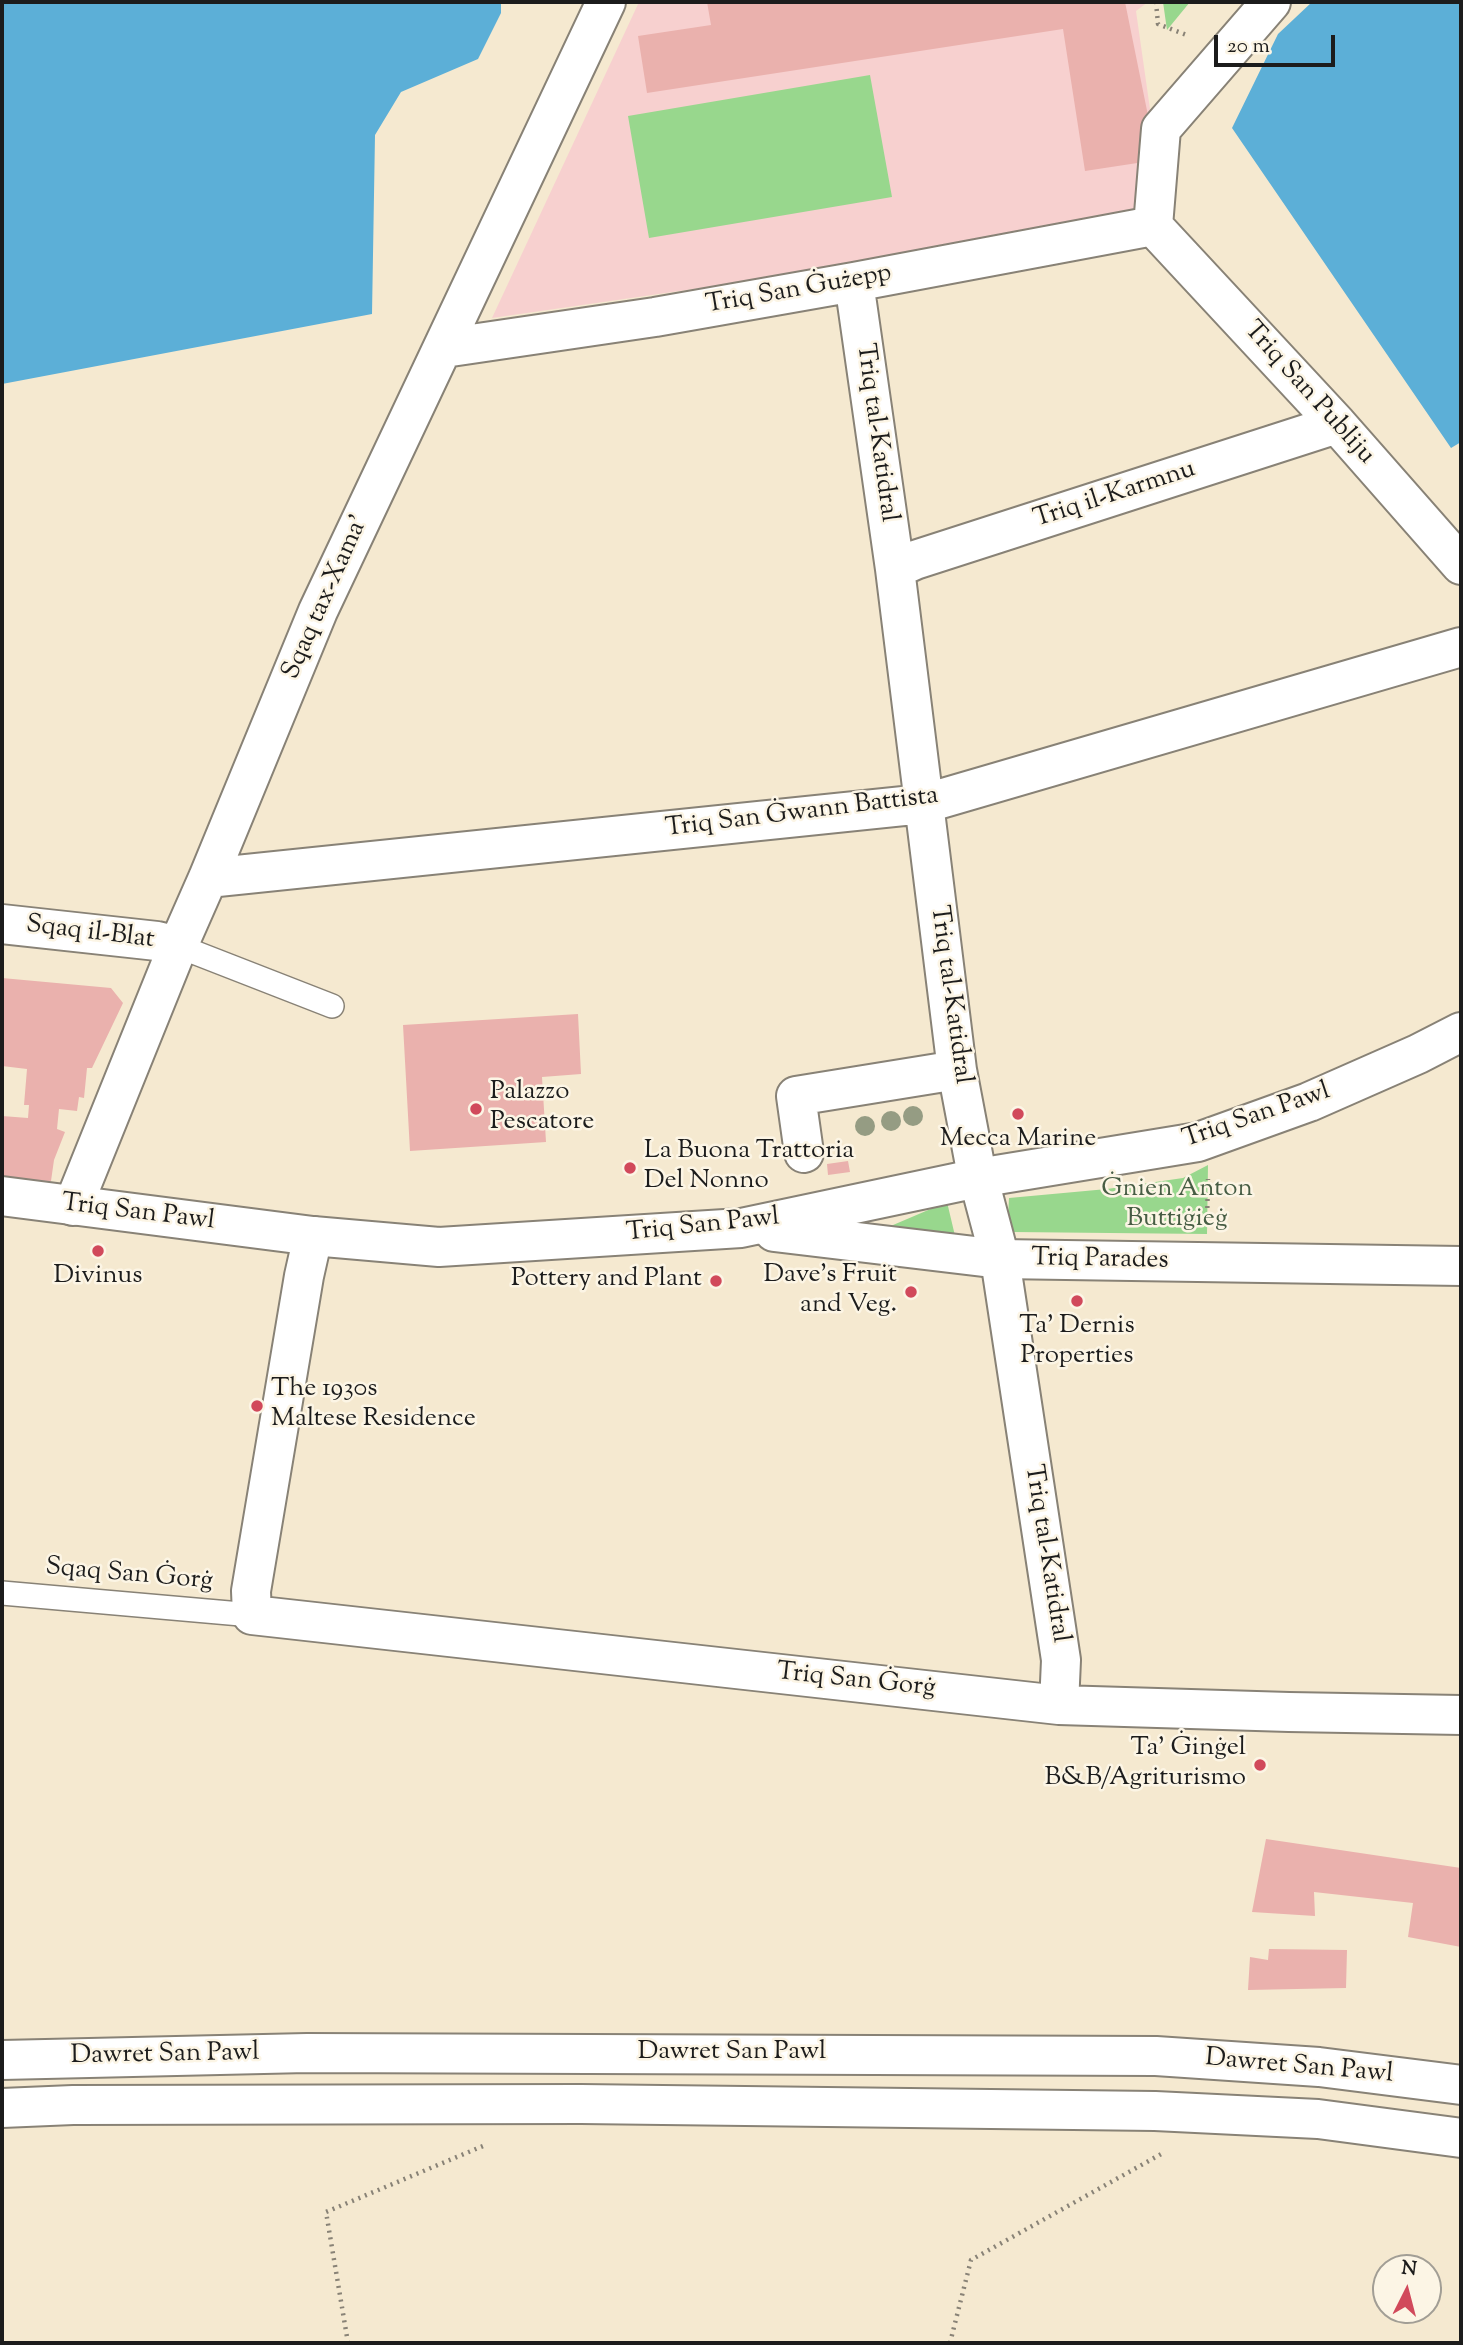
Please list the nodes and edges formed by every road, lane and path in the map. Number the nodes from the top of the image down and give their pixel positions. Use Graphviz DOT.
graph roads {
  1 [pos="606,2"];
  2 [pos="1156,2"];
  3 [pos="1271,2"];
  4 [pos="1227,52"];
  5 [pos="1153,226"];
  6 [pos="854,282"];
  7 [pos="444,348"];
  8 [pos="1337,424"];
  9 [pos="1461,565"];
  10 [pos="895,569"];
  11 [pos="1461,647"];
  12 [pos="923,804"];
  13 [pos="208,878"];
  14 [pos="2,924"];
  15 [pos="178,946"];
  16 [pos="332,1006"];
  17 [pos="1461,1032"];
  18 [pos="957,1070"];
  19 [pos="1219,1134"];
  20 [pos="804,1153"];
  21 [pos="978,1178"];
  22 [pos="2,1196"];
  23 [pos="73,1206"];
  24 [pos="741,1228"];
  25 [pos="313,1236"];
  26 [pos="1000,1259"];
  27 [pos="1219,1263"];
  28 [pos="1461,1266"];
  29 [pos="2,1593"];
  30 [pos="252,1615"];
  31 [pos="1059,1705"];
  32 [pos="1461,1714"];
  33 [pos="2,2060"];
  34 [pos="1461,2085"];
  35 [pos="2,2108"];
  36 [pos="1190,2113"];
  37 [pos="1461,2138"];
  38 [pos="495,2141"];
  39 [pos="348,2343"];
  40 [pos="950,2343"];
  1 -- 7 [label="main road, Sqaq tax-Xama'"];
  2 -- 4 [label="path"];
  3 -- 4 [label="main road"];
  4 -- 5 [label="main road"];
  5 -- 6 [label="main road, Triq San Ġużepp"];
  5 -- 8 [label="main road, Triq San Publiju"];
  6 -- 7 [label="main road, Triq San Ġużepp"];
  6 -- 10 [label="main road, Triq tal-Katidral"];
  7 -- 13 [label="main road, Sqaq tax-Xama'"];
  8 -- 9 [label="main road, Triq San Publiju"];
  8 -- 10 [label="main road, Triq il-Karmnu"];
  10 -- 12 [label="main road, Triq tal-Katidral"];
  11 -- 12 [label="main road, Triq San Ġwann Battista"];
  12 -- 13 [label="main road, Triq San Ġwann Battista"];
  12 -- 18 [label="main road, Triq tal-Katidral"];
  13 -- 15 [label="main road, Sqaq tax-Xama'"];
  14 -- 15 [label="main road, Sqaq il-Blat"];
  15 -- 16 [label="lane"];
  15 -- 23 [label="main road, Sqaq tax-Xama'"];
  17 -- 19 [label="main road, Triq San Pawl"];
  18 -- 20 [label="main road"];
  18 -- 21 [label="main road, Triq tal-Katidral"];
  19 -- 21 [label="main road, Triq San Pawl"];
  19 -- 27 [label="path"];
  21 -- 24 [label="main road, Triq San Pawl"];
  21 -- 26 [label="main road, Triq tal-Katidral"];
  22 -- 23 [label="main road, Triq San Pawl"];
  23 -- 25 [label="main road, Triq San Pawl"];
  24 -- 25 [label="main road, Triq San Pawl"];
  24 -- 26 [label="main road, Triq Parades"];
  25 -- 30 [label="main road"];
  26 -- 27 [label="main road, Triq Parades"];
  26 -- 31 [label="main road, Triq tal-Katidral"];
  27 -- 28 [label="main road, Triq Parades"];
  29 -- 30 [label="lane, Sqaq San Ġorġ"];
  30 -- 31 [label="main road, Triq San Ġorġ"];
  31 -- 32 [label="main road, Triq San Ġorġ"];
  33 -- 34 [label="main road, Dawret San Pawl"];
  35 -- 36 [label="main road, Dawret San Pawl"];
  36 -- 37 [label="main road, Dawret San Pawl"];
  36 -- 40 [label="path"];
  38 -- 39 [label="path"];
}
